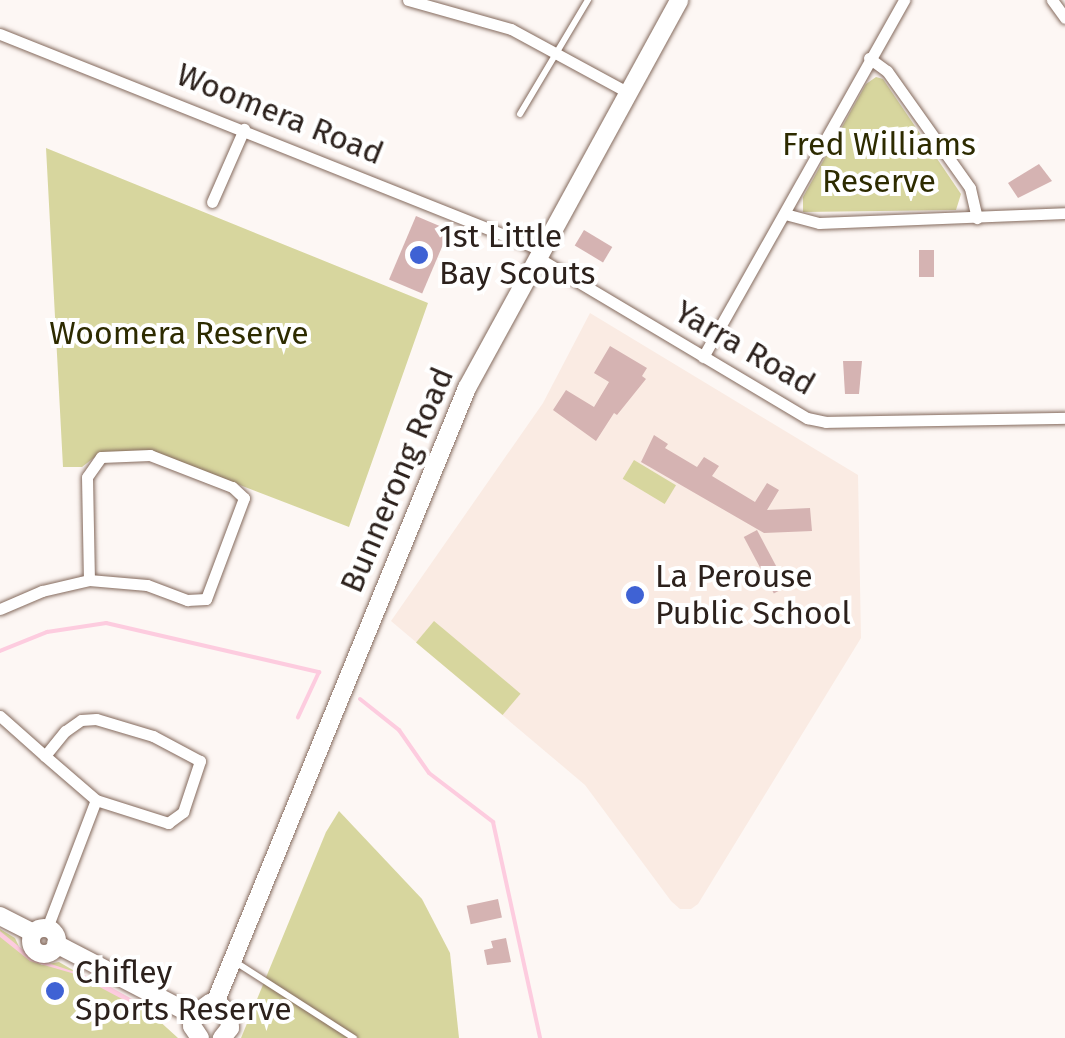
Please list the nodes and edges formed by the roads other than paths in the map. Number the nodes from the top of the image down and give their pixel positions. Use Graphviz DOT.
graph roads {
  1 [pos="408,0"];
  2 [pos="588,0"];
  3 [pos="679,0"];
  4 [pos="904,0"];
  5 [pos="1052,0"];
  6 [pos="1065,18"];
  7 [pos="0,34"];
  8 [pos="558,53"];
  9 [pos="869,58"];
  10 [pos="625,91"];
  11 [pos="520,114"];
  12 [pos="244,129"];
  13 [pos="212,202"];
  14 [pos="1065,213"];
  15 [pos="785,214"];
  16 [pos="977,218"];
  17 [pos="537,252"];
  18 [pos="703,357"];
  19 [pos="1065,418"];
  20 [pos="89,580"];
  21 [pos="0,609"];
  22 [pos="0,716"];
  23 [pos="45,756"];
  24 [pos="96,800"];
  25 [pos="0,916"];
  26 [pos="45,935"];
  27 [pos="236,963"];
  28 [pos="215,1004"];
  29 [pos="193,1015"];
  30 [pos="197,1037"];
  31 [pos="222,1038"];
  32 [pos="354,1038"];
  1 -- 8 [label="street"];
  2 -- 8 [label="lane"];
  3 -- 10 [label="main road, Bunnerong Road"];
  4 -- 9 [label="street"];
  5 -- 6 [label="street"];
  7 -- 12 [label="street, Woomera Road"];
  8 -- 10 [label="street"];
  8 -- 11 [label="lane"];
  9 -- 15 [label="street"];
  9 -- 16 [label="street"];
  10 -- 17 [label="main road, Bunnerong Road"];
  12 -- 13 [label="street"];
  12 -- 17 [label="street, Woomera Road"];
  14 -- 16 [label="street"];
  15 -- 16 [label="street"];
  15 -- 18 [label="street"];
  17 -- 18 [label="street, Yarra Road"];
  17 -- 27 [label="main road, Bunnerong Road"];
  18 -- 19 [label="street, Yarra Road"];
  20 -- 20 [label="street"];
  20 -- 21 [label="street"];
  22 -- 23 [label="street"];
  23 -- 24 [label="street"];
  23 -- 24 [label="street"];
  24 -- 26 [label="street"];
  25 -- 26 [label="main road"];
  26 -- 29 [label="main road"];
  27 -- 28 [label="main road, Bunnerong Road"];
  27 -- 32 [label="lane"];
  28 -- 29 [label="main road"];
  28 -- 31 [label="main road"];
  29 -- 30 [label="main road"];
}
